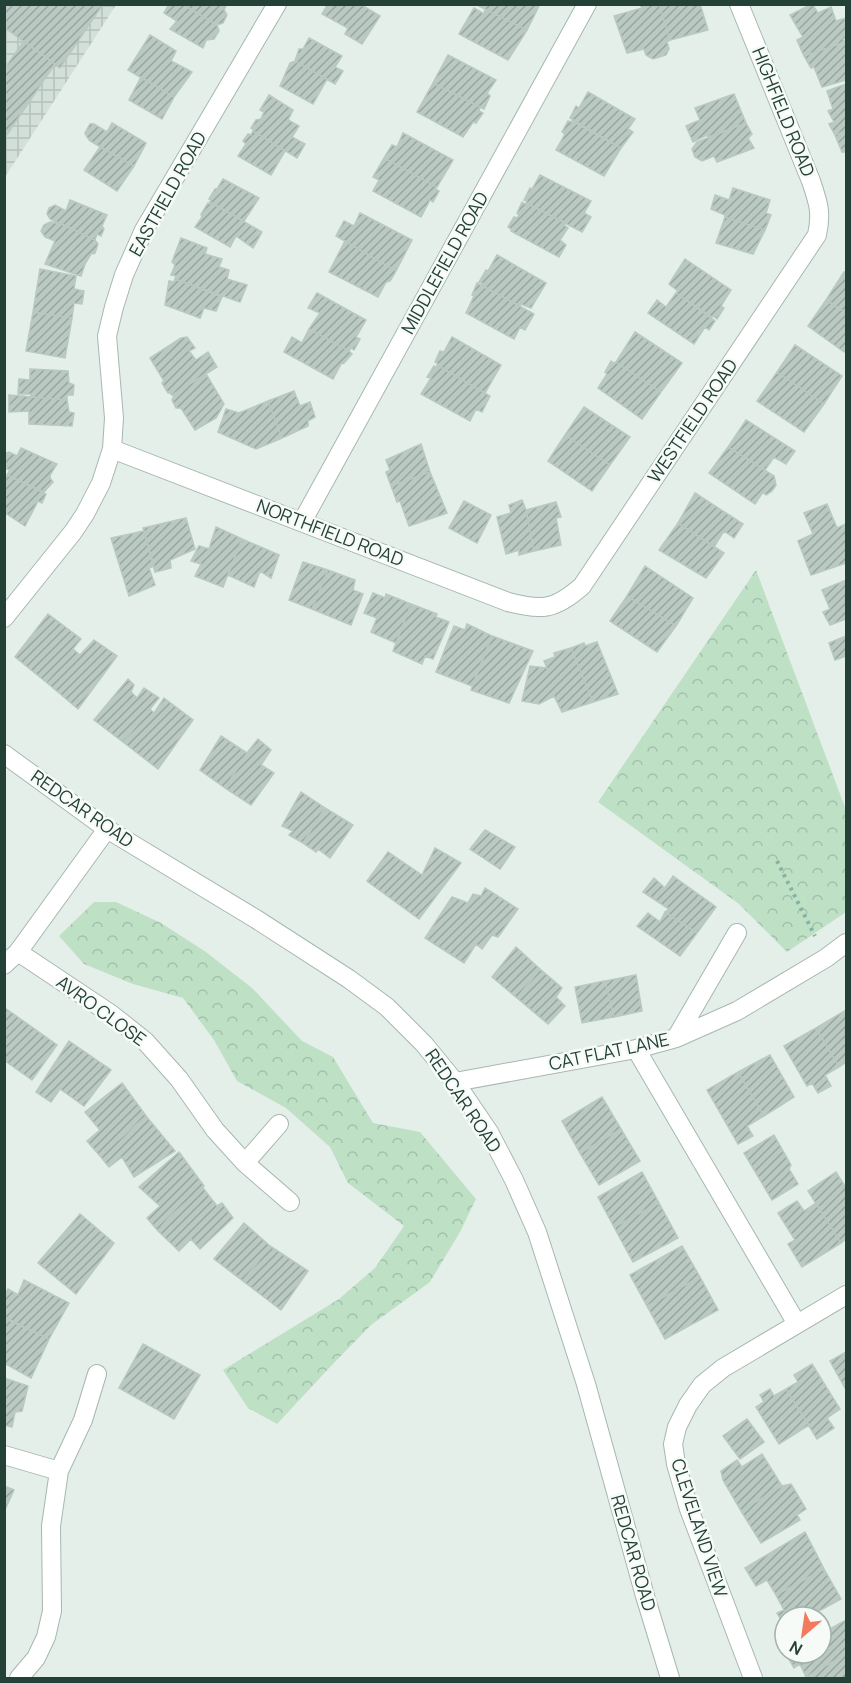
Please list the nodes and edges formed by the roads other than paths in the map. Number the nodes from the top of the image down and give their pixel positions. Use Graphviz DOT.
graph roads {
  1 [pos="277,4"];
  2 [pos="587,4"];
  3 [pos="739,4"];
  4 [pos="820,220"];
  5 [pos="112,449"];
  6 [pos="302,522"];
  7 [pos="549,607"];
  8 [pos="4,618"];
  9 [pos="4,754"];
  10 [pos="107,829"];
  11 [pos="737,933"];
  12 [pos="846,943"];
  13 [pos="18,952"];
  14 [pos="4,966"];
  15 [pos="676,1038"];
  16 [pos="636,1049"];
  17 [pos="455,1082"];
  18 [pos="279,1124"];
  19 [pos="244,1163"];
  20 [pos="291,1202"];
  21 [pos="846,1295"];
  22 [pos="797,1324"];
  23 [pos="97,1374"];
  24 [pos="4,1455"];
  25 [pos="59,1471"];
  26 [pos="19,1678"];
  27 [pos="670,1678"];
  28 [pos="753,1678"];
  1 -- 5 [label="street, EASTFIELD ROAD"];
  2 -- 6 [label="street, MIDDLEFIELD ROAD"];
  3 -- 4 [label="street, HIGHFIELD ROAD"];
  4 -- 7 [label="street, WESTFIELD ROAD"];
  5 -- 6 [label="street, NORTHFIELD ROAD"];
  5 -- 8 [label="street, EASTFIELD ROAD"];
  6 -- 7 [label="street, NORTHFIELD ROAD"];
  9 -- 10 [label="street, REDCAR ROAD"];
  10 -- 13 [label="street"];
  10 -- 17 [label="street, REDCAR ROAD"];
  11 -- 15 [label="street"];
  12 -- 15 [label="street, CAT FLAT LANE"];
  13 -- 14 [label="street"];
  13 -- 19 [label="street, AVRO CLOSE"];
  15 -- 16 [label="street, CAT FLAT LANE"];
  16 -- 17 [label="street, CAT FLAT LANE"];
  16 -- 22 [label="street"];
  17 -- 27 [label="street, REDCAR ROAD"];
  18 -- 19 [label="street"];
  19 -- 20 [label="street, AVRO CLOSE"];
  21 -- 22 [label="street, CLEVELAND VIEW"];
  22 -- 28 [label="street, CLEVELAND VIEW"];
  23 -- 25 [label="street"];
  24 -- 25 [label="street"];
  25 -- 26 [label="street"];
}
